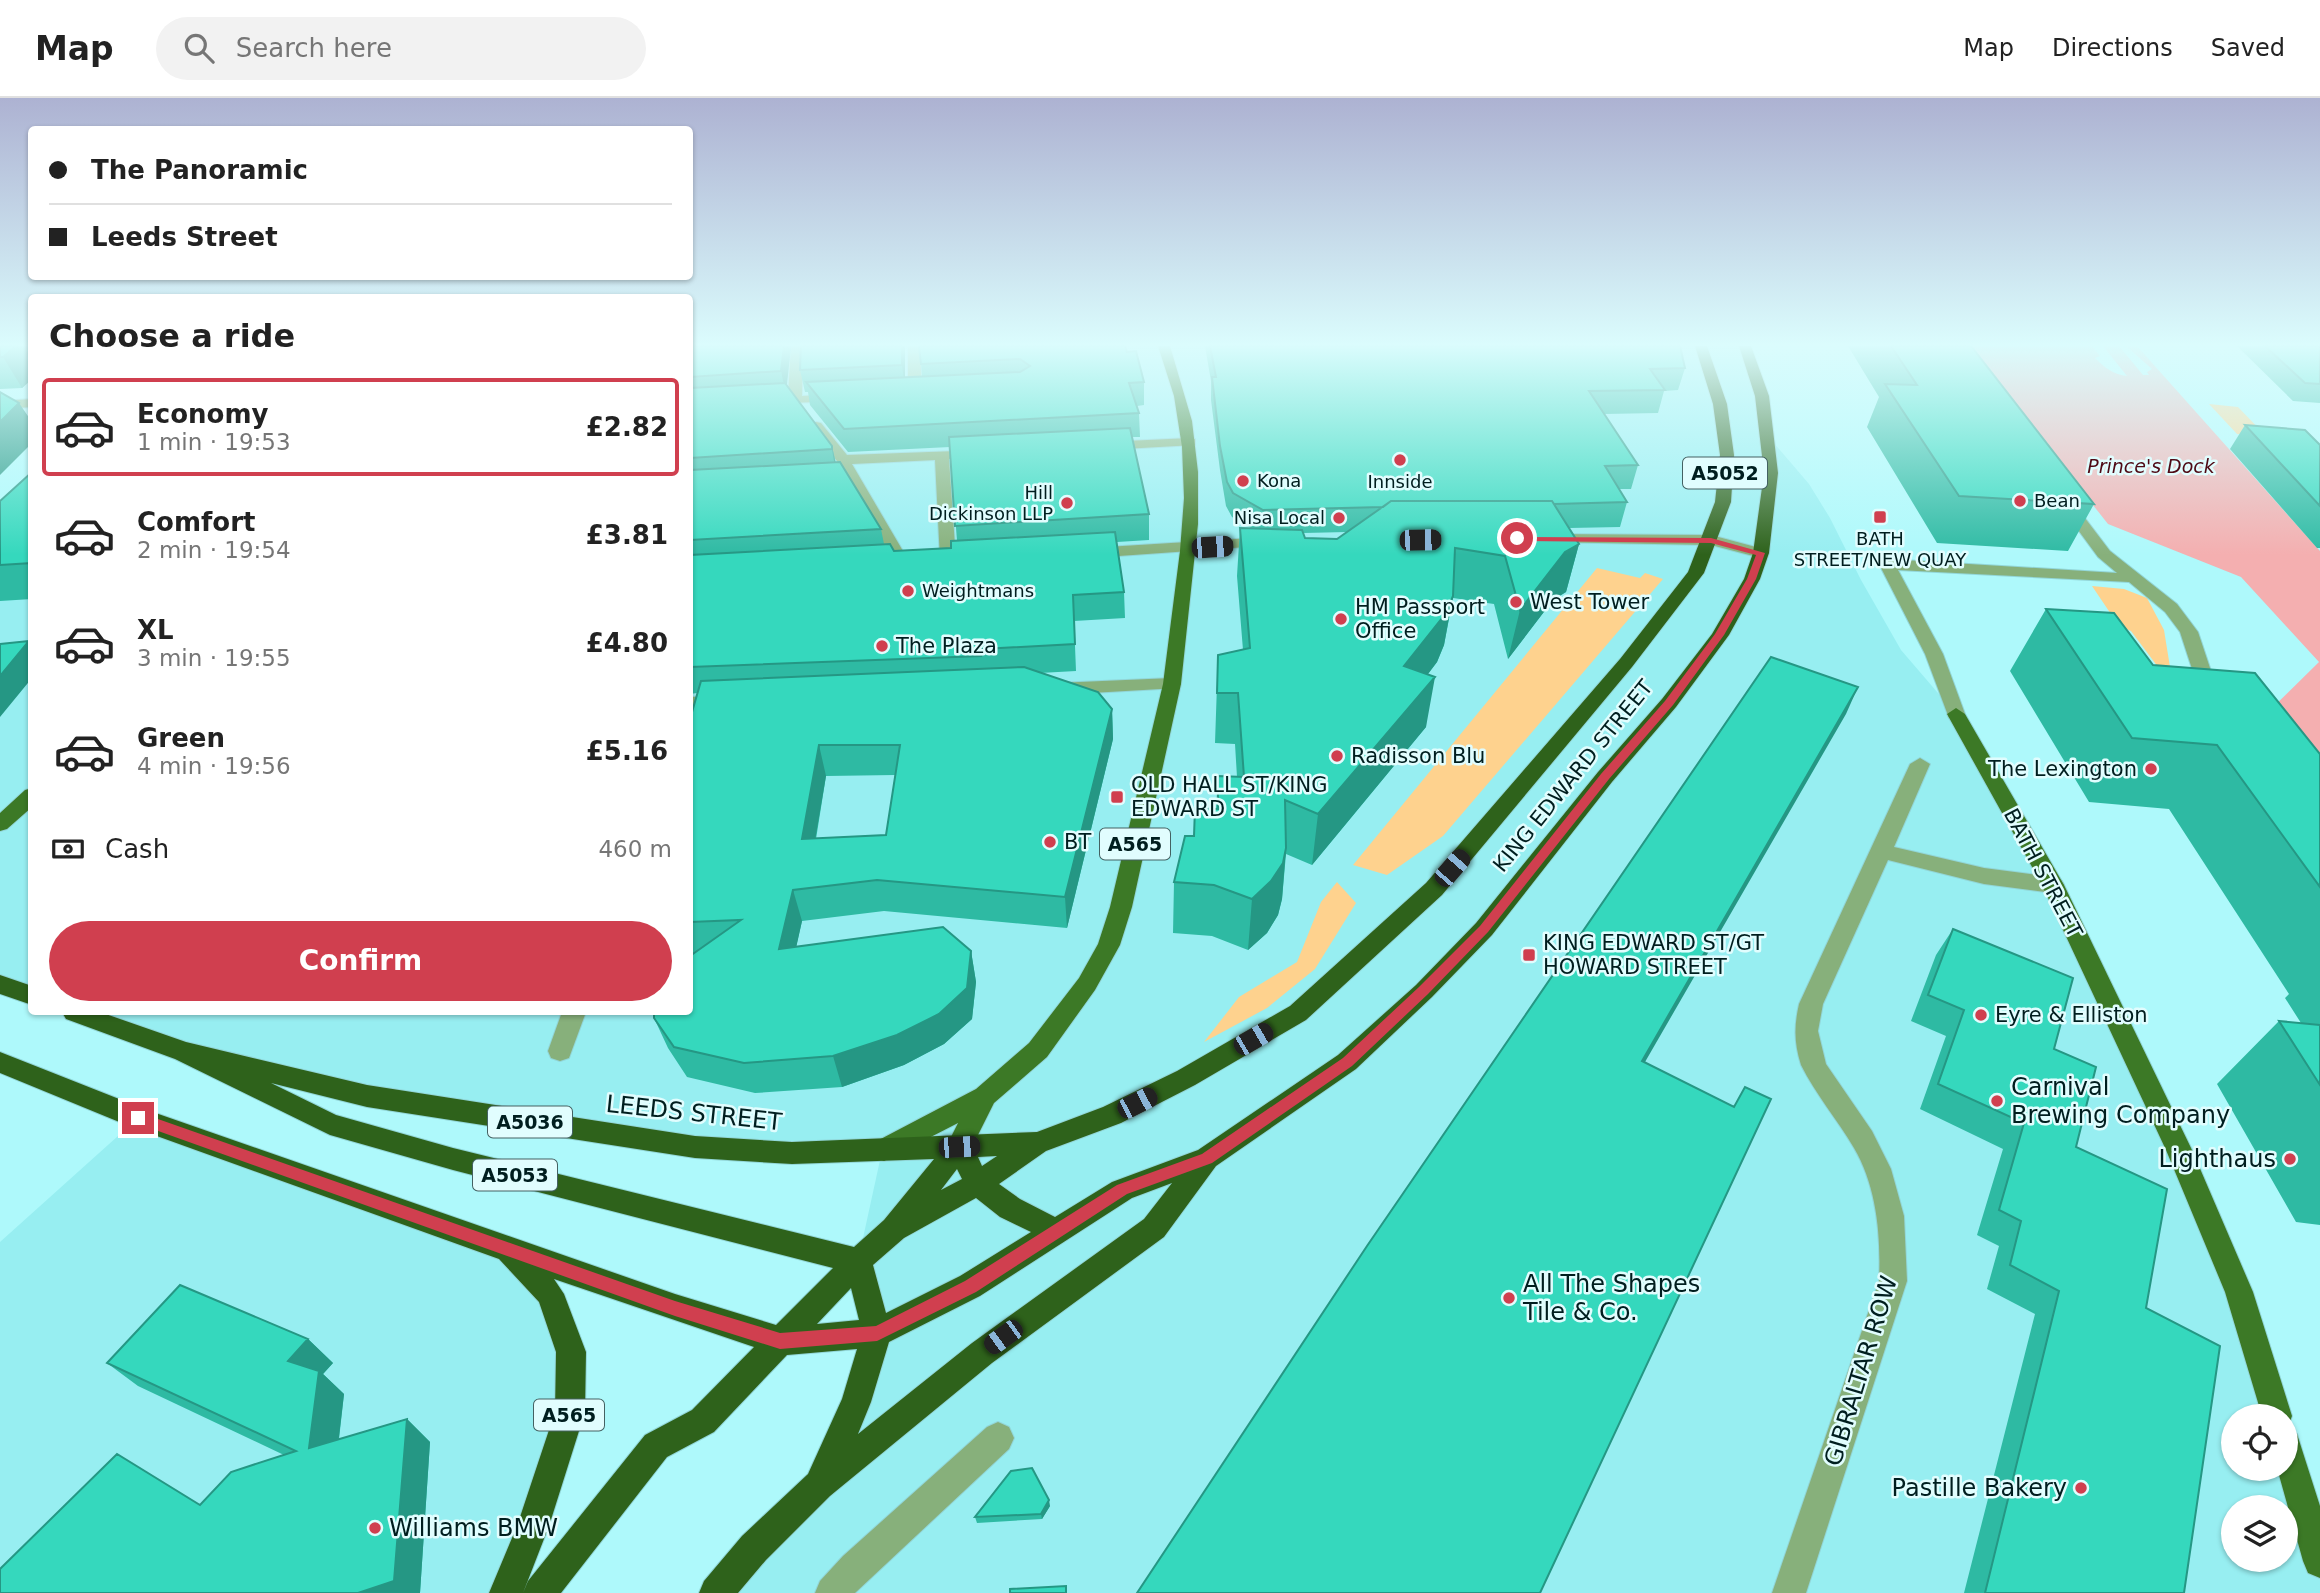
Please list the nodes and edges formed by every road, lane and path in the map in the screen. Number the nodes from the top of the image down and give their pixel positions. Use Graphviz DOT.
graph roads {
  1 [pos="807,416"];
  2 [pos="1186,416"];
  3 [pos="1722,416"];
  4 [pos="1764,416"];
  5 [pos="1191,442"];
  6 [pos="1085,447"];
  7 [pos="992,452"];
  8 [pos="942,455"];
  9 [pos="844,460"];
  10 [pos="2060,496"];
  11 [pos="1530,539"];
  12 [pos="1711,540"];
  13 [pos="1282,541"];
  14 [pos="1188,548"];
  15 [pos="1761,553"];
  16 [pos="1068,554"];
  17 [pos="949,560"];
  18 [pos="901,563"];
  19 [pos="2132,577"];
  20 [pos="1172,684"];
  21 [pos="1034,690"];
  22 [pos="745,701"];
  23 [pos="693,703"];
  24 [pos="2229,712"];
  25 [pos="1956,714"];
  26 [pos="1920,764"];
  27 [pos="28,799"];
  28 [pos="0,824"];
  29 [pos="1882,851"];
  30 [pos="2053,885"];
  31 [pos="0,984"];
  32 [pos="28,994"];
  33 [pos="82,1015"];
  34 [pos="573,1015"];
  35 [pos="560,1051"];
  36 [pos="184,1052"];
  37 [pos="0,1062"];
  38 [pos="985,1096"];
  39 [pos="1037,1143"];
  40 [pos="959,1147"];
  41 [pos="882,1151"];
  42 [pos="1207,1158"];
  43 [pos="978,1184"];
  44 [pos="894,1229"];
  45 [pos="1058,1232"];
  46 [pos="506,1249"];
  47 [pos="858,1261"];
  48 [pos="877,1333"];
  49 [pos="780,1341"];
  50 [pos="2273,1404"];
  51 [pos="998,1438"];
  52 [pos="2296,1481"];
  53 [pos="819,1485"];
  54 [pos="2320,1562"];
  55 [pos="506,1593"];
  56 [pos="540,1593"];
  57 [pos="716,1593"];
  58 [pos="832,1593"];
  59 [pos="1789,1593"];
  1 -- 9 [label="street"];
  2 -- 5 [label="main road, A565"];
  3 -- 12 [label="highway, KING EDWARD STREET / A5052"];
  4 -- 15 [label="highway, KING EDWARD STREET / A5052"];
  5 -- 6 [label="street"];
  5 -- 14 [label="main road, A565"];
  7 -- 8 [label="street"];
  8 -- 9 [label="street"];
  8 -- 17 [label="street"];
  9 -- 18 [label="street"];
  10 -- 19 [label="street"];
  11 -- 12 [label="street"];
  12 -- 15 [label="street"];
  12 -- 39 [label="highway, KING EDWARD STREET / A5052"];
  13 -- 14 [label="street"];
  14 -- 16 [label="street"];
  14 -- 20 [label="main road, A565"];
  15 -- 42 [label="highway, KING EDWARD STREET / A5052"];
  19 -- 24 [label="street"];
  19 -- 25 [label="street, BATH STREET"];
  20 -- 21 [label="street"];
  20 -- 38 [label="main road, A565"];
  22 -- 23 [label="street"];
  25 -- 30 [label="main road, BATH STREET"];
  26 -- 29 [label="street, GIBRALTAR ROW"];
  27 -- 28 [label="main road"];
  29 -- 30 [label="street"];
  29 -- 59 [label="street, GIBRALTAR ROW"];
  30 -- 50 [label="main road, BATH STREET"];
  31 -- 32 [label="highway"];
  33 -- 36 [label="highway, LEEDS STREET / A5053"];
  34 -- 35 [label="street"];
  36 -- 41 [label="highway, LEEDS STREET / A5036"];
  36 -- 47 [label="highway, LEEDS STREET / A5053"];
  37 -- 46 [label="highway"];
  38 -- 40 [label="main road"];
  38 -- 41 [label="main road, A565"];
  39 -- 40 [label="highway, LEEDS STREET / A5036"];
  39 -- 43 [label="highway, KING EDWARD STREET / A5052"];
  40 -- 41 [label="highway, LEEDS STREET / A5036"];
  40 -- 43 [label="highway"];
  40 -- 44 [label="highway"];
  42 -- 45 [label="highway, KING EDWARD STREET / A5052"];
  42 -- 53 [label="highway"];
  43 -- 44 [label="highway, KING EDWARD STREET / A5052"];
  43 -- 45 [label="highway"];
  44 -- 47 [label="highway"];
  45 -- 48 [label="highway, KING EDWARD STREET / A5052"];
  46 -- 49 [label="highway"];
  46 -- 55 [label="highway, A565"];
  47 -- 48 [label="highway"];
  47 -- 49 [label="highway"];
  48 -- 49 [label="highway, KING EDWARD STREET / A5052"];
  48 -- 53 [label="highway"];
  49 -- 56 [label="highway"];
  51 -- 58 [label="street"];
  52 -- 54 [label="main road"];
  53 -- 57 [label="highway"];
}
